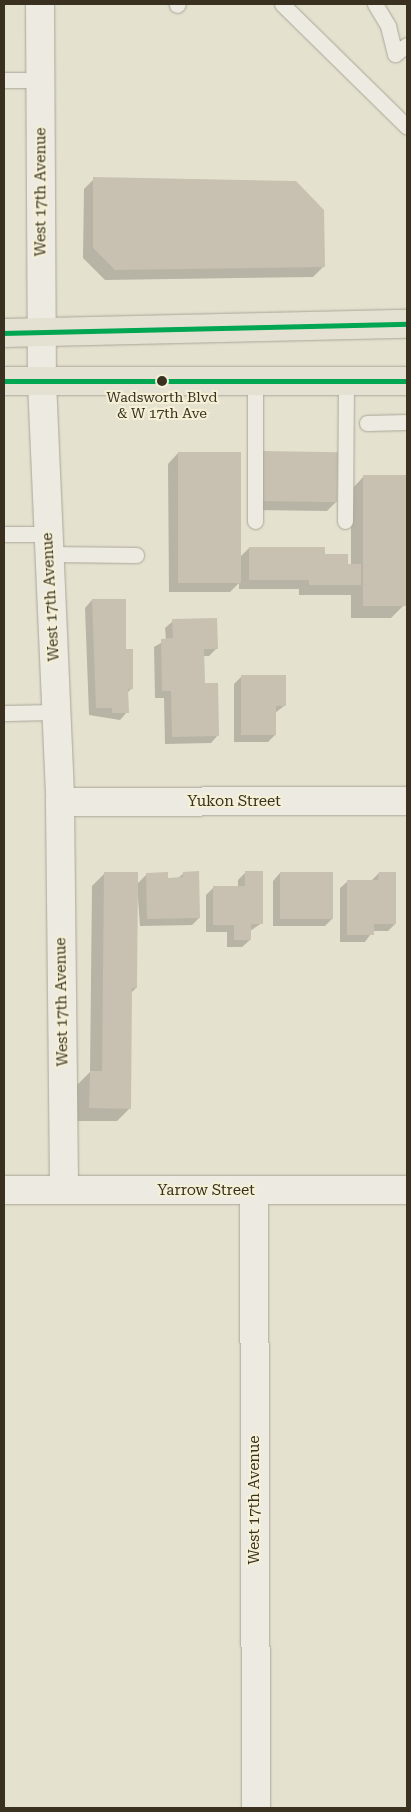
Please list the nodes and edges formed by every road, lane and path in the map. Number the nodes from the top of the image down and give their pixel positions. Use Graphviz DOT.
graph roads {
  1 [pos="40,4"];
  2 [pos="282,4"];
  3 [pos="375,4"];
  4 [pos="401,49"];
  5 [pos="4,80"];
  6 [pos="40,80"];
  7 [pos="407,127"];
  8 [pos="407,324"];
  9 [pos="42,331"];
  10 [pos="4,332"];
  11 [pos="4,381"];
  12 [pos="42,382"];
  13 [pos="255,382"];
  14 [pos="346,382"];
  15 [pos="407,382"];
  16 [pos="407,422"];
  17 [pos="366,423"];
  18 [pos="255,521"];
  19 [pos="345,521"];
  20 [pos="4,534"];
  21 [pos="49,544"];
  22 [pos="136,556"];
  23 [pos="56,712"];
  24 [pos="4,713"];
  25 [pos="407,801"];
  26 [pos="60,802"];
  27 [pos="4,1190"];
  28 [pos="64,1190"];
  29 [pos="407,1190"];
  30 [pos="254,1191"];
  31 [pos="256,1808"];
  1 -- 6 [label="street, West 17th Avenue"];
  2 -- 7 [label="lane"];
  3 -- 4 [label="lane"];
  5 -- 6 [label="lane"];
  6 -- 9 [label="street, West 17th Avenue"];
  8 -- 9 [label="main road"];
  9 -- 10 [label="main road"];
  9 -- 12 [label="street, West 17th Avenue"];
  11 -- 12 [label="main road"];
  12 -- 13 [label="main road"];
  12 -- 21 [label="street, West 17th Avenue"];
  13 -- 14 [label="main road"];
  13 -- 18 [label="lane"];
  14 -- 15 [label="main road"];
  14 -- 19 [label="lane"];
  16 -- 17 [label="lane"];
  20 -- 21 [label="lane"];
  21 -- 22 [label="lane"];
  21 -- 23 [label="street, West 17th Avenue"];
  23 -- 24 [label="lane"];
  23 -- 26 [label="street, West 17th Avenue"];
  25 -- 26 [label="street, Yukon Street"];
  26 -- 28 [label="street, West 17th Avenue"];
  27 -- 28 [label="street, Yarrow Street"];
  28 -- 30 [label="street, Yarrow Street"];
  29 -- 30 [label="street, Yarrow Street"];
  30 -- 31 [label="street, West 17th Avenue"];
}
